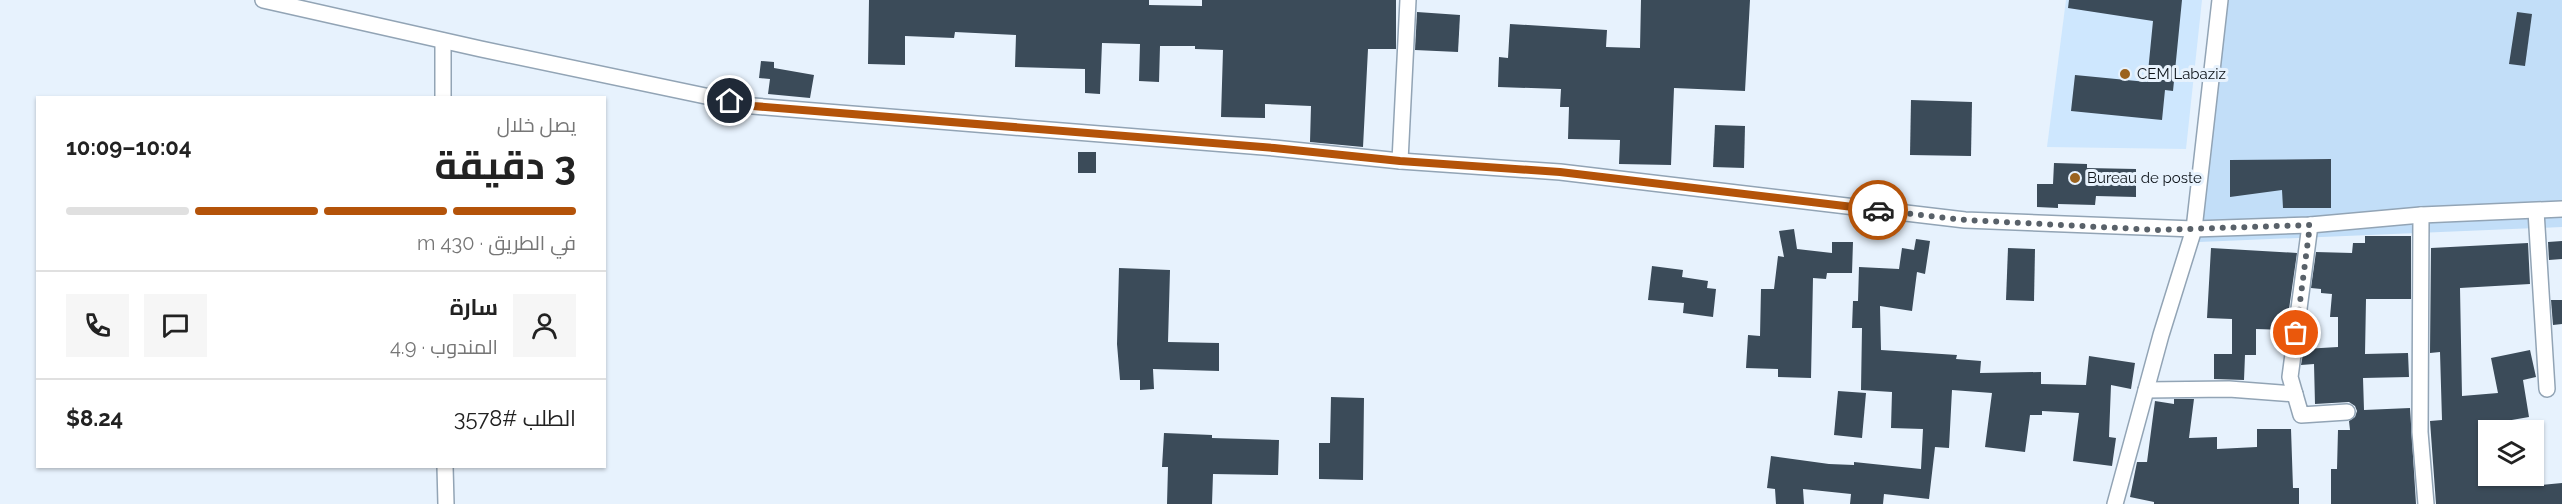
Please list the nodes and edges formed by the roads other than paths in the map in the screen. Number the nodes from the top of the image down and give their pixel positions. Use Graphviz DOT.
graph roads {
  1 [pos="263,0"];
  2 [pos="1408,0"];
  3 [pos="2220,0"];
  4 [pos="443,41"];
  5 [pos="443,96"];
  6 [pos="1400,161"];
  7 [pos="2562,209"];
  8 [pos="2536,211"];
  9 [pos="2421,215"];
  10 [pos="2310,225"];
  11 [pos="2194,230"];
  12 [pos="2547,389"];
  13 [pos="2146,390"];
  14 [pos="2295,394"];
  15 [pos="2347,412"];
  16 [pos="445,468"];
  17 [pos="446,504"];
  18 [pos="2115,504"];
  19 [pos="2426,504"];
  1 -- 4 [label="street"];
  2 -- 6 [label="street"];
  3 -- 11 [label="street"];
  4 -- 5 [label="street"];
  4 -- 6 [label="street"];
  6 -- 11 [label="street"];
  7 -- 8 [label="street"];
  8 -- 9 [label="street"];
  8 -- 12 [label="street"];
  9 -- 10 [label="street"];
  9 -- 19 [label="street"];
  10 -- 11 [label="street"];
  10 -- 14 [label="street"];
  11 -- 13 [label="street"];
  13 -- 14 [label="street"];
  13 -- 18 [label="street"];
  14 -- 15 [label="street"];
  16 -- 17 [label="street"];
}
